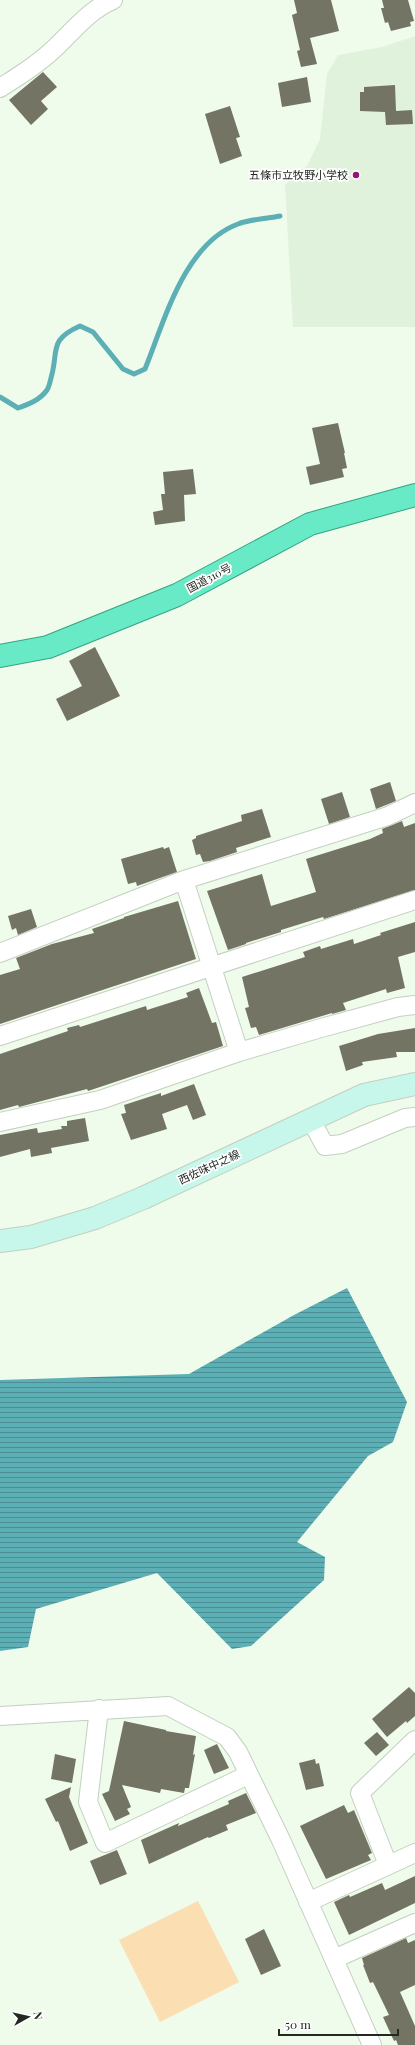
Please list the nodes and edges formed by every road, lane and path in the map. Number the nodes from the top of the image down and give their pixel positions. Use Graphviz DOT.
graph roads {
  1 [pos="113,0"];
  2 [pos="0,88"];
  3 [pos="415,495"];
  4 [pos="0,656"];
  5 [pos="415,804"];
  6 [pos="184,880"];
  7 [pos="415,900"];
  8 [pos="0,952"];
  9 [pos="213,966"];
  10 [pos="415,1005"];
  11 [pos="0,1036"];
  12 [pos="239,1052"];
  13 [pos="415,1084"];
  14 [pos="415,1117"];
  15 [pos="311,1120"];
  16 [pos="0,1122"];
  17 [pos="0,1241"];
  18 [pos="99,1710"];
  19 [pos="0,1716"];
  20 [pos="415,1740"];
  21 [pos="248,1775"];
  22 [pos="415,1853"];
  23 [pos="388,1865"];
  24 [pos="308,1902"];
  25 [pos="415,1923"];
  26 [pos="334,1959"];
  27 [pos="372,2045"];
  1 -- 2 [label="street"];
  3 -- 4 [label="highway, 国道310号"];
  5 -- 6 [label="street"];
  6 -- 8 [label="street"];
  6 -- 9 [label="street"];
  7 -- 9 [label="street"];
  9 -- 11 [label="street"];
  9 -- 12 [label="street"];
  10 -- 12 [label="street"];
  12 -- 16 [label="street"];
  13 -- 15 [label="main road, 西佐味中之線"];
  14 -- 15 [label="street"];
  15 -- 17 [label="main road, 西佐味中之線"];
  18 -- 19 [label="street"];
  18 -- 21 [label="street"];
  18 -- 21 [label="street"];
  20 -- 23 [label="street"];
  21 -- 24 [label="street"];
  22 -- 23 [label="street"];
  23 -- 24 [label="street"];
  24 -- 26 [label="street"];
  25 -- 26 [label="street"];
  26 -- 27 [label="street"];
}
